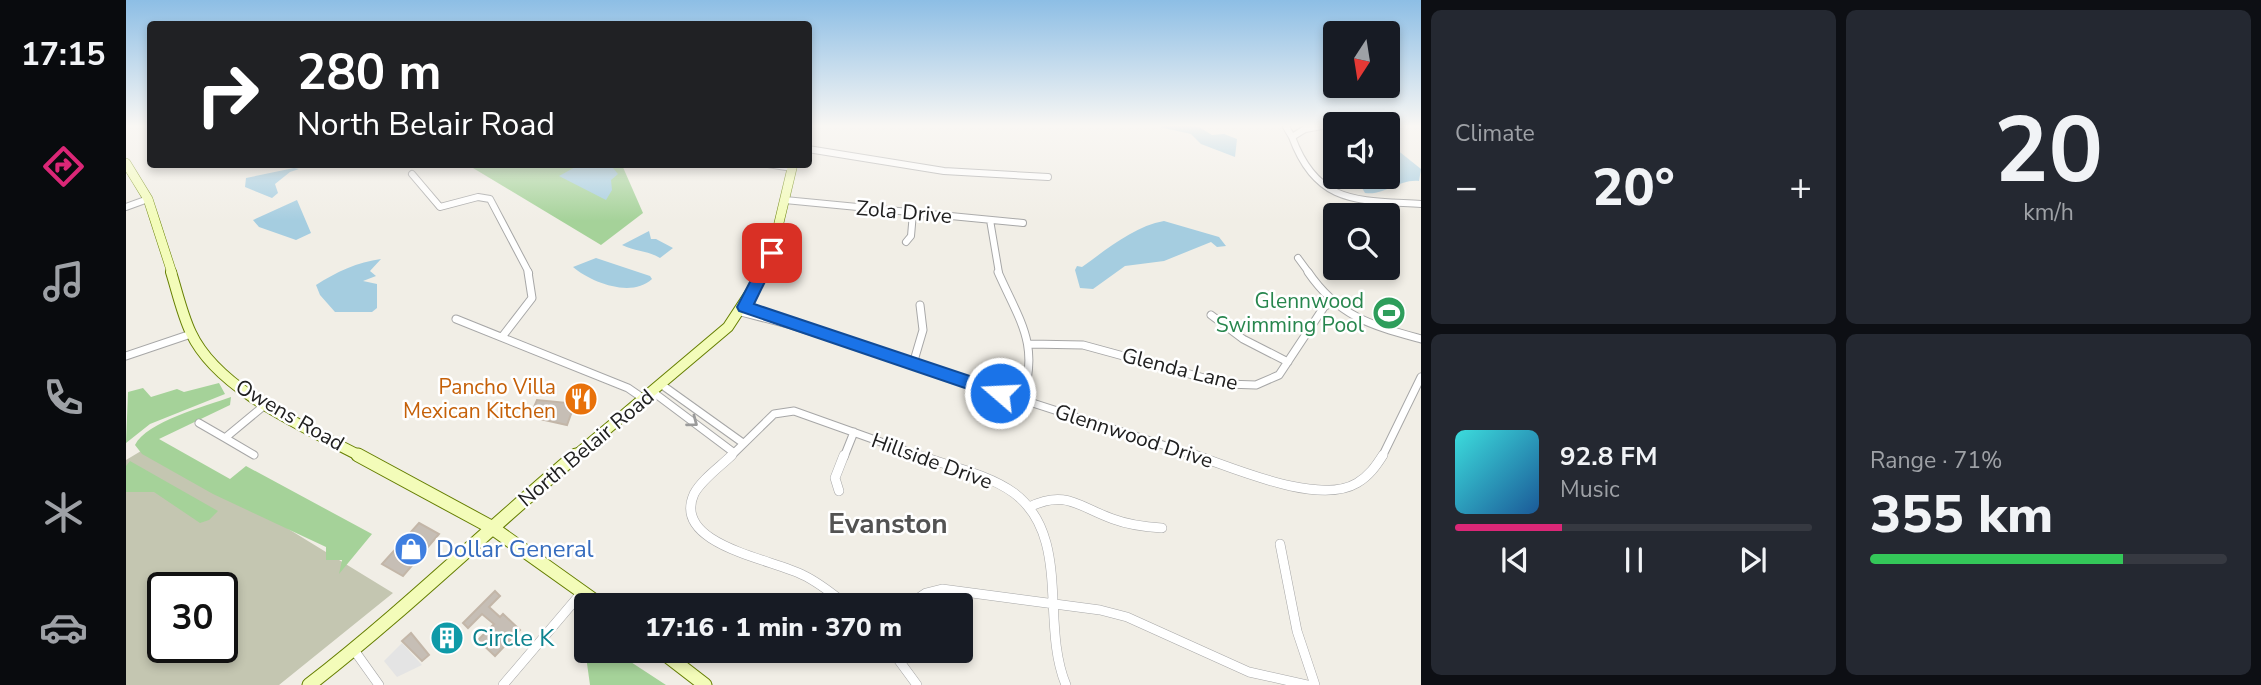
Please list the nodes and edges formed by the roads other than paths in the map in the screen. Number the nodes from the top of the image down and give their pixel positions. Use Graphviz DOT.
graph roads {
  1 [pos="855,157"];
  2 [pos="1302,157"];
  3 [pos="126,163"];
  4 [pos="793,168"];
  5 [pos="412,174"];
  6 [pos="1048,177"];
  7 [pos="148,199"];
  8 [pos="785,200"];
  9 [pos="1421,204"];
  10 [pos="126,207"];
  11 [pos="913,213"];
  12 [pos="990,220"];
  13 [pos="1023,223"];
  14 [pos="905,242"];
  15 [pos="1298,258"];
  16 [pos="1332,302"];
  17 [pos="920,305"];
  18 [pos="743,309"];
  19 [pos="1211,315"];
  20 [pos="456,319"];
  21 [pos="191,334"];
  22 [pos="502,337"];
  23 [pos="1421,339"];
  24 [pos="1030,344"];
  25 [pos="126,356"];
  26 [pos="1288,362"];
  27 [pos="913,364"];
  28 [pos="1421,377"];
  29 [pos="653,392"];
  30 [pos="1022,400"];
  31 [pos="266,404"];
  32 [pos="199,423"];
  33 [pos="854,432"];
  34 [pos="225,438"];
  35 [pos="743,443"];
  36 [pos="733,452"];
  37 [pos="254,456"];
  38 [pos="839,491"];
  39 [pos="1029,507"];
  40 [pos="491,527"];
  41 [pos="1162,528"];
  42 [pos="1280,544"];
  43 [pos="583,591"];
  44 [pos="585,593"];
  45 [pos="829,593"];
  46 [pos="926,593"];
  47 [pos="1051,603"];
  48 [pos="354,650"];
  49 [pos="676,663"];
  50 [pos="901,663"];
  51 [pos="309,685"];
  52 [pos="379,685"];
  53 [pos="503,685"];
  54 [pos="705,685"];
  55 [pos="917,685"];
  56 [pos="1066,685"];
  57 [pos="1307,685"];
  58 [pos="1315,685"];
  1 -- 6 [label="street"];
  2 -- 9 [label="street"];
  3 -- 7 [label="street, Owens Road"];
  4 -- 8 [label="street, North Belair Road"];
  5 -- 22 [label="street"];
  7 -- 10 [label="street"];
  7 -- 21 [label="street, Owens Road"];
  8 -- 11 [label="street, Zola Drive"];
  8 -- 18 [label="street, North Belair Road"];
  11 -- 12 [label="street, Zola Drive"];
  11 -- 14 [label="street"];
  12 -- 13 [label="street, Zola Drive"];
  12 -- 24 [label="street"];
  15 -- 16 [label="street"];
  16 -- 23 [label="street"];
  16 -- 26 [label="street, Glenda Lane"];
  17 -- 27 [label="street"];
  18 -- 27 [label="street, Glennwood Drive"];
  18 -- 29 [label="street, North Belair Road"];
  19 -- 26 [label="street"];
  20 -- 22 [label="street"];
  21 -- 25 [label="street"];
  21 -- 31 [label="street, Owens Road"];
  22 -- 29 [label="street"];
  24 -- 26 [label="street, Glenda Lane"];
  24 -- 30 [label="street"];
  27 -- 30 [label="street, Glennwood Drive"];
  28 -- 30 [label="street, Glennwood Drive"];
  29 -- 35 [label="street"];
  29 -- 36 [label="street, one-way"];
  29 -- 40 [label="street, North Belair Road"];
  31 -- 34 [label="street"];
  31 -- 40 [label="street, Owens Road"];
  32 -- 34 [label="street"];
  33 -- 35 [label="street, Hillside Drive"];
  33 -- 38 [label="street"];
  33 -- 39 [label="street, Hillside Drive"];
  34 -- 37 [label="street"];
  35 -- 36 [label="street"];
  36 -- 45 [label="street"];
  39 -- 41 [label="street"];
  39 -- 47 [label="street, Hillside Drive"];
  40 -- 43 [label="street, Owens Road"];
  40 -- 48 [label="street, North Belair Road"];
  42 -- 58 [label="street"];
  43 -- 44 [label="street, Owens Road"];
  43 -- 53 [label="street"];
  46 -- 47 [label="street"];
  47 -- 56 [label="street, Hillside Drive"];
  47 -- 57 [label="street"];
  48 -- 51 [label="street, North Belair Road"];
  48 -- 52 [label="street"];
  49 -- 54 [label="street"];
  50 -- 55 [label="street"];
}
